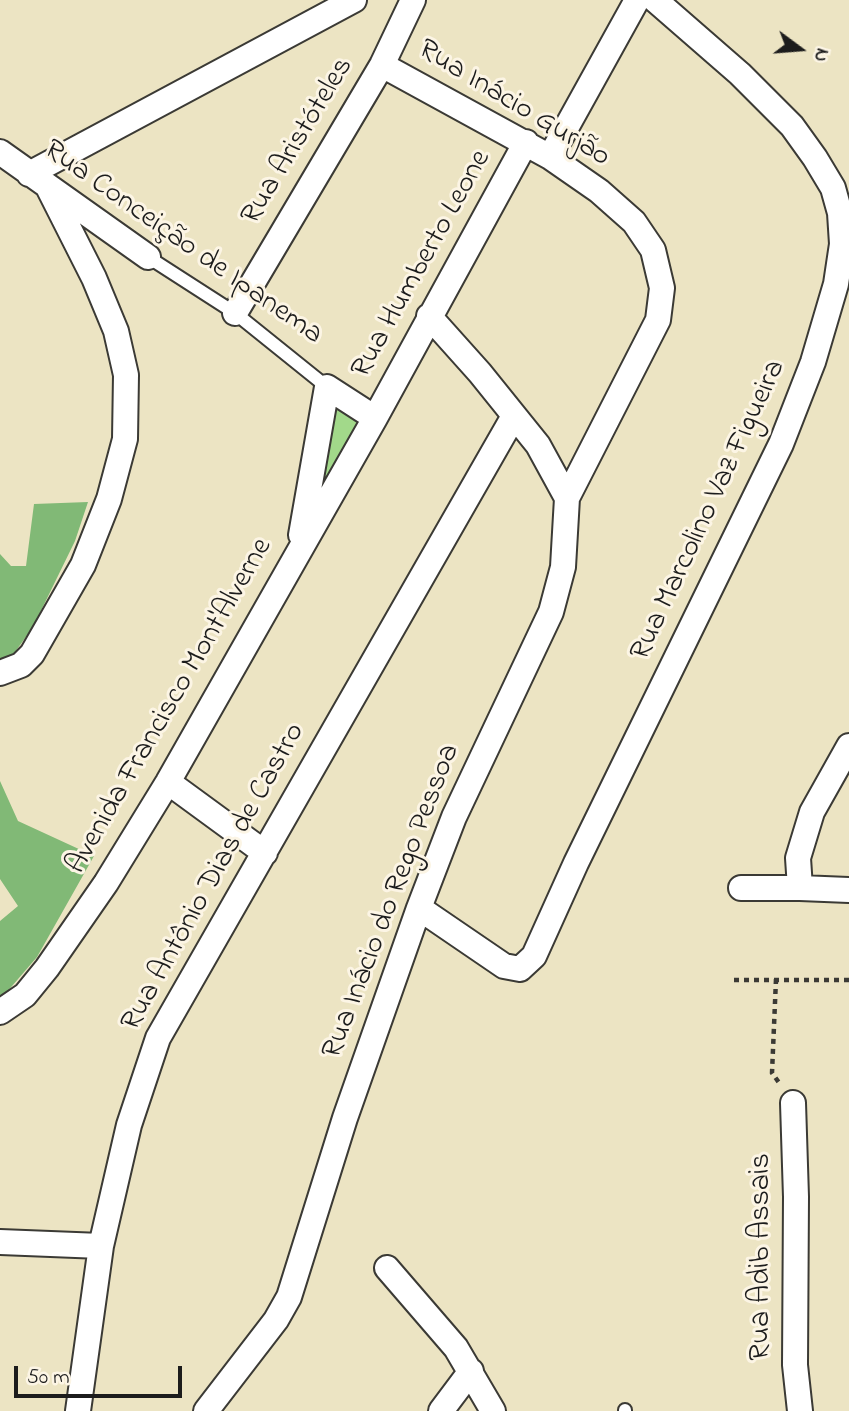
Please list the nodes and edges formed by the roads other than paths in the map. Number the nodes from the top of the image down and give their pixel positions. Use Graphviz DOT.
graph roads {
  1 [pos="354,0"];
  2 [pos="413,0"];
  3 [pos="637,0"];
  4 [pos="655,0"];
  5 [pos="382,65"];
  6 [pos="526,142"];
  7 [pos="0,152"];
  8 [pos="550,157"];
  9 [pos="39,182"];
  10 [pos="148,257"];
  11 [pos="234,313"];
  12 [pos="429,316"];
  13 [pos="327,387"];
  14 [pos="514,416"];
  15 [pos="375,418"];
  16 [pos="567,498"];
  17 [pos="295,559"];
  18 [pos="0,673"];
  19 [pos="849,747"];
  20 [pos="168,782"];
  21 [pos="265,853"];
  22 [pos="741,888"];
  23 [pos="800,888"];
  24 [pos="849,890"];
  25 [pos="419,908"];
  26 [pos="0,1012"];
  27 [pos="793,1103"];
  28 [pos="0,1242"];
  29 [pos="101,1246"];
  30 [pos="387,1268"];
  31 [pos="471,1371"];
  32 [pos="78,1411"];
  33 [pos="206,1411"];
  34 [pos="441,1411"];
  35 [pos="493,1411"];
  36 [pos="800,1411"];
  1 -- 9 [label="street"];
  2 -- 5 [label="street, Rua Aristóteles"];
  3 -- 8 [label="street"];
  4 -- 25 [label="street, Rua Marcolino Vaz Figueira"];
  5 -- 6 [label="street, Rua Inácio Gurjão"];
  5 -- 11 [label="street, Rua Aristóteles"];
  6 -- 8 [label="street, Rua Inácio Gurjão"];
  6 -- 12 [label="street, Rua Humberto Leone"];
  7 -- 9 [label="street, Rua Conceição de Ipanema"];
  8 -- 16 [label="street, Rua Inácio Gurjão"];
  9 -- 10 [label="street, Rua Conceição de Ipanema"];
  9 -- 18 [label="street"];
  10 -- 11 [label="lane, Rua Conceição de Ipanema"];
  11 -- 13 [label="lane, Rua Conceição de Ipanema"];
  12 -- 14 [label="street"];
  12 -- 15 [label="street, Rua Humberto Leone"];
  13 -- 15 [label="street"];
  13 -- 17 [label="street"];
  14 -- 16 [label="street"];
  14 -- 21 [label="street, Rua Antônio Dias de Castro"];
  15 -- 17 [label="street, Avenida Francisco Mont'Alverne"];
  16 -- 25 [label="street, Rua Inácio do Rego Pessoa"];
  17 -- 20 [label="street, Avenida Francisco Mont'Alverne"];
  19 -- 23 [label="street"];
  20 -- 21 [label="street"];
  20 -- 26 [label="street, Avenida Francisco Mont'Alverne"];
  21 -- 29 [label="street, Rua Antônio Dias de Castro"];
  22 -- 23 [label="street"];
  23 -- 24 [label="street"];
  25 -- 33 [label="street, Rua Inácio do Rego Pessoa"];
  27 -- 36 [label="street, Rua Adib Assais"];
  28 -- 29 [label="street"];
  29 -- 32 [label="street, Rua Antônio Dias de Castro"];
  30 -- 31 [label="street"];
  31 -- 34 [label="street"];
  31 -- 35 [label="street"];
}
